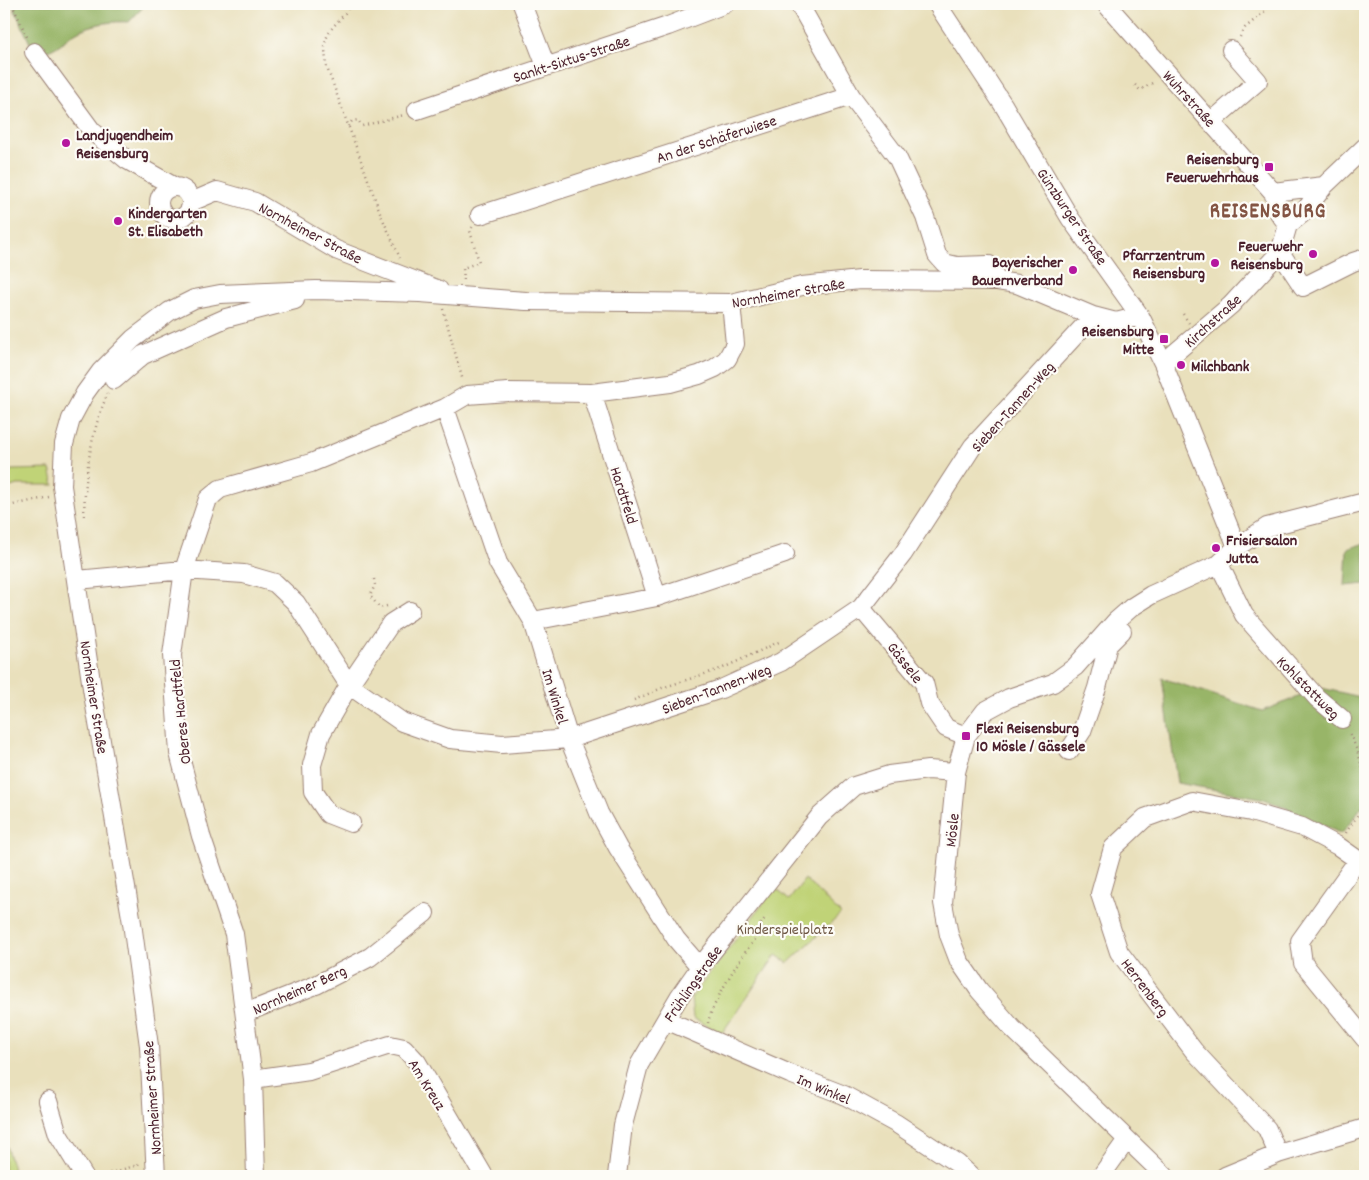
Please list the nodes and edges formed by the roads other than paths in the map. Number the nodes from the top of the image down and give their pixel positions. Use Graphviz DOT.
graph roads {
  1 [pos="522,4"];
  2 [pos="725,4"];
  3 [pos="798,4"];
  4 [pos="937,4"];
  5 [pos="1106,4"];
  6 [pos="1231,50"];
  7 [pos="34,52"];
  8 [pos="546,66"];
  9 [pos="851,96"];
  10 [pos="417,110"];
  11 [pos="1211,122"];
  12 [pos="1365,148"];
  13 [pos="1324,186"];
  14 [pos="175,187"];
  15 [pos="1273,192"];
  16 [pos="191,202"];
  17 [pos="480,214"];
  18 [pos="1288,225"];
  19 [pos="1280,252"];
  20 [pos="1365,258"];
  21 [pos="997,281"];
  22 [pos="220,294"];
  23 [pos="458,297"];
  24 [pos="295,300"];
  25 [pos="731,303"];
  26 [pos="1093,316"];
  27 [pos="1140,316"];
  28 [pos="226,318"];
  29 [pos="1163,363"];
  30 [pos="114,380"];
  31 [pos="592,394"];
  32 [pos="445,408"];
  33 [pos="1365,502"];
  34 [pos="1237,547"];
  35 [pos="785,554"];
  36 [pos="1219,564"];
  37 [pos="184,570"];
  38 [pos="77,580"];
  39 [pos="657,597"];
  40 [pos="862,608"];
  41 [pos="410,611"];
  42 [pos="533,621"];
  43 [pos="1116,621"];
  44 [pos="349,685"];
  45 [pos="1342,719"];
  46 [pos="966,736"];
  47 [pos="569,740"];
  48 [pos="1069,751"];
  49 [pos="956,772"];
  50 [pos="351,823"];
  51 [pos="1362,862"];
  52 [pos="425,912"];
  53 [pos="700,967"];
  54 [pos="245,1013"];
  55 [pos="666,1020"];
  56 [pos="1365,1039"];
  57 [pos="253,1079"];
  58 [pos="48,1101"];
  59 [pos="1365,1128"];
  60 [pos="1126,1140"];
  61 [pos="1278,1154"];
  62 [pos="84,1176"];
  63 [pos="156,1176"];
  64 [pos="256,1176"];
  65 [pos="484,1176"];
  66 [pos="617,1176"];
  67 [pos="971,1176"];
  68 [pos="1101,1176"];
  69 [pos="1165,1176"];
  70 [pos="1225,1176"];
  1 -- 8 [label="street"];
  2 -- 8 [label="street, Sankt-Sixtus-Straße"];
  3 -- 9 [label="street"];
  4 -- 27 [label="street, Günzburger Straße"];
  5 -- 11 [label="street, Wuhrstraße"];
  6 -- 11 [label="street"];
  7 -- 14 [label="street"];
  8 -- 10 [label="street, Sankt-Sixtus-Straße"];
  9 -- 17 [label="street, An der Schäferwiese"];
  9 -- 21 [label="street"];
  11 -- 15 [label="street, Wuhrstraße"];
  12 -- 13 [label="street"];
  13 -- 15 [label="street"];
  13 -- 18 [label="street"];
  14 -- 16 [label="street"];
  14 -- 16 [label="street, Nornheimer Straße"];
  15 -- 18 [label="street"];
  16 -- 23 [label="street, Nornheimer Straße"];
  18 -- 19 [label="street, Kirchstraße"];
  19 -- 20 [label="street"];
  19 -- 29 [label="street, Kirchstraße"];
  21 -- 25 [label="street, Nornheimer Straße"];
  21 -- 26 [label="street, Nornheimer Straße"];
  22 -- 23 [label="street, Nornheimer Straße"];
  22 -- 28 [label="street"];
  22 -- 38 [label="street, Nornheimer Straße"];
  23 -- 25 [label="street, Nornheimer Straße"];
  24 -- 28 [label="street"];
  25 -- 31 [label="street"];
  26 -- 27 [label="street, Nornheimer Straße"];
  26 -- 40 [label="street, Sieben-Tannen-Weg"];
  27 -- 29 [label="street, Günzburger Straße"];
  28 -- 30 [label="street"];
  29 -- 34 [label="street, Günzburger Straße"];
  31 -- 32 [label="street"];
  31 -- 39 [label="street, Hardtfeld"];
  32 -- 37 [label="street, Oberes Hardtfeld"];
  32 -- 42 [label="street, Im Winkel"];
  33 -- 34 [label="street, Mösle"];
  34 -- 36 [label="street, Mösle"];
  35 -- 39 [label="street"];
  36 -- 43 [label="street, Mösle"];
  36 -- 45 [label="street, Kohlstattweg"];
  37 -- 38 [label="street, Sieben-Tannen-Weg"];
  37 -- 44 [label="street, Sieben-Tannen-Weg"];
  37 -- 54 [label="street, Oberes Hardtfeld"];
  38 -- 63 [label="street, Nornheimer Straße"];
  39 -- 42 [label="street"];
  40 -- 46 [label="street, Gässele"];
  40 -- 47 [label="street, Sieben-Tannen-Weg"];
  41 -- 44 [label="street"];
  42 -- 47 [label="street, Im Winkel"];
  43 -- 46 [label="street, Mösle"];
  43 -- 48 [label="street"];
  44 -- 47 [label="street, Sieben-Tannen-Weg"];
  44 -- 50 [label="street"];
  46 -- 49 [label="street, Mösle"];
  47 -- 53 [label="street, Im Winkel"];
  49 -- 53 [label="street, Frühlingstraße"];
  49 -- 60 [label="street, Mösle"];
  51 -- 56 [label="street, Herrenberg"];
  51 -- 61 [label="street, Herrenberg"];
  52 -- 54 [label="street, Nornheimer Berg"];
  53 -- 55 [label="street, Frühlingstraße"];
  54 -- 57 [label="street, Oberes Hardtfeld"];
  55 -- 66 [label="street, Frühlingstraße"];
  55 -- 67 [label="street, Im Winkel"];
  57 -- 64 [label="street, Oberes Hardtfeld"];
  57 -- 65 [label="street, Am Kreuz"];
  58 -- 62 [label="street"];
  59 -- 61 [label="street"];
  60 -- 68 [label="street"];
  60 -- 69 [label="street, Mösle"];
  61 -- 70 [label="street"];
}
